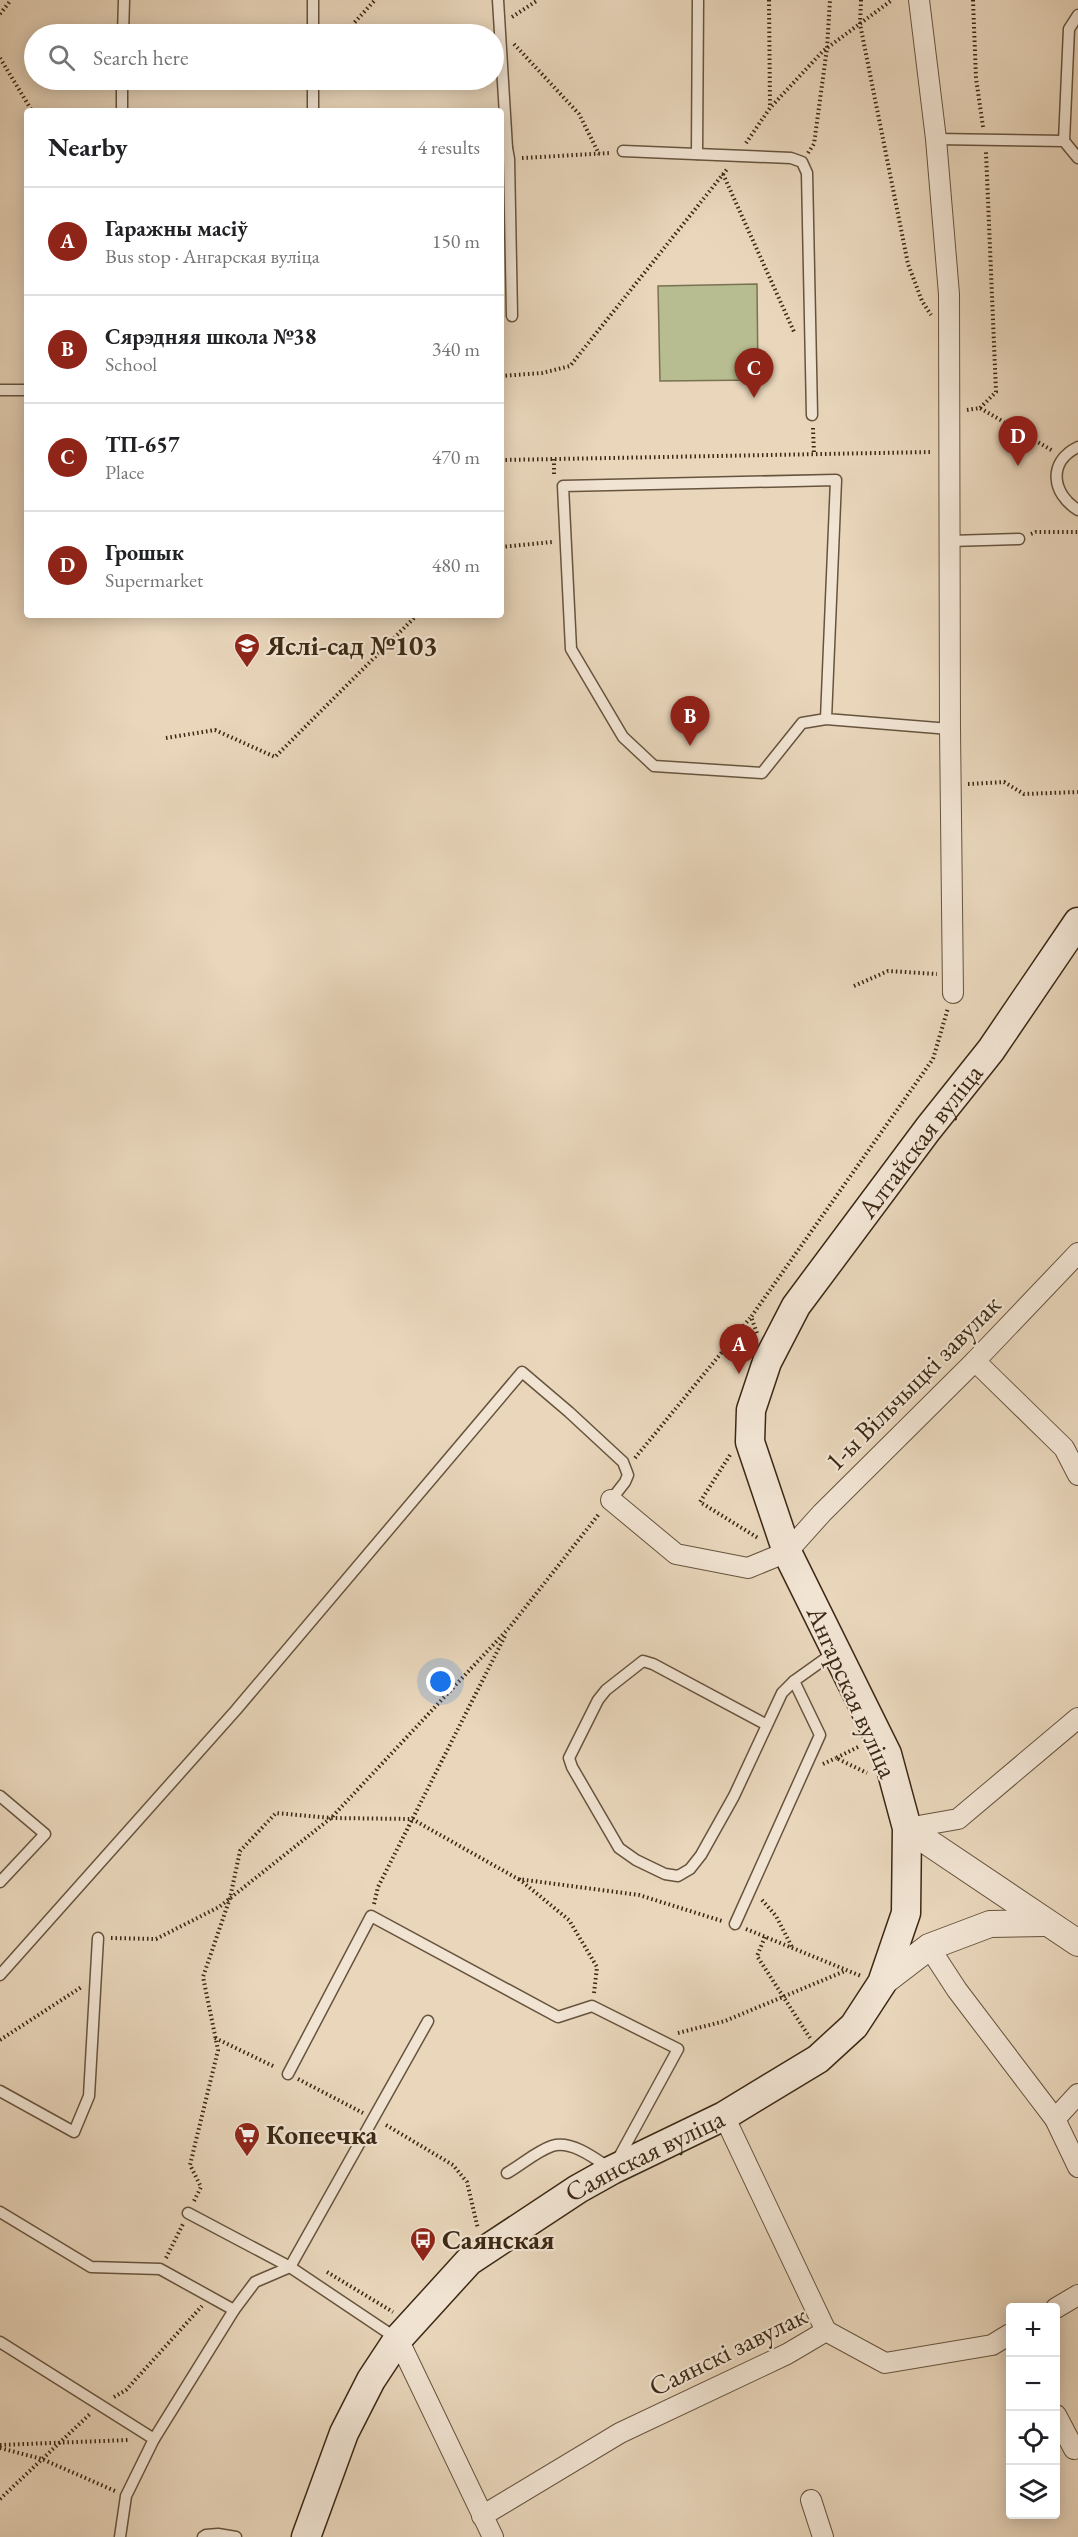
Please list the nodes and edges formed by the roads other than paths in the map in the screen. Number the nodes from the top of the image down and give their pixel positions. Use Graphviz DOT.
graph roads {
  1 [pos="124,0"];
  2 [pos="312,0"];
  3 [pos="498,0"];
  4 [pos="698,0"];
  5 [pos="919,0"];
  6 [pos="1078,15"];
  7 [pos="123,24"];
  8 [pos="313,24"];
  9 [pos="498,24"];
  10 [pos="123,90"];
  11 [pos="313,90"];
  12 [pos="502,90"];
  13 [pos="122,108"];
  14 [pos="313,108"];
  15 [pos="503,108"];
  16 [pos="504,121"];
  17 [pos="936,139"];
  18 [pos="1064,141"];
  19 [pos="623,152"];
  20 [pos="506,153"];
  21 [pos="697,154"];
  22 [pos="1078,158"];
  23 [pos="512,316"];
  24 [pos="0,390"];
  25 [pos="24,390"];
  26 [pos="812,415"];
  27 [pos="1078,447"];
  28 [pos="1078,510"];
  29 [pos="1019,539"];
  30 [pos="950,541"];
  31 [pos="826,719"];
  32 [pos="950,729"];
  33 [pos="1078,922"];
  34 [pos="953,984"];
  35 [pos="1078,1253"];
  36 [pos="975,1361"];
  37 [pos="767,1362"];
  38 [pos="1071,1446"];
  39 [pos="1078,1475"];
  40 [pos="611,1500"];
  41 [pos="787,1552"];
  42 [pos="836,1651"];
  43 [pos="794,1681"];
  44 [pos="1078,1718"];
  45 [pos="767,1725"];
  46 [pos="0,1796"];
  47 [pos="907,1828"];
  48 [pos="0,1882"];
  49 [pos="1045,1923"];
  50 [pos="735,1924"];
  51 [pos="98,1938"];
  52 [pos="1078,1943"];
  53 [pos="929,1947"];
  54 [pos="0,1975"];
  55 [pos="882,1983"];
  56 [pos="428,2021"];
  57 [pos="288,2074"];
  58 [pos="0,2091"];
  59 [pos="1078,2094"];
  60 [pos="724,2116"];
  61 [pos="1055,2119"];
  62 [pos="1078,2166"];
  63 [pos="612,2170"];
  64 [pos="507,2173"];
  65 [pos="0,2212"];
  66 [pos="188,2212"];
  67 [pos="290,2267"];
  68 [pos="1078,2295"];
  69 [pos="1060,2306"];
  70 [pos="234,2310"];
  71 [pos="397,2326"];
  72 [pos="826,2331"];
  73 [pos="1006,2337"];
  74 [pos="0,2342"];
  75 [pos="1060,2423"];
  76 [pos="154,2439"];
  77 [pos="1074,2449"];
  78 [pos="812,2500"];
  79 [pos="482,2516"];
  80 [pos="120,2537"];
  81 [pos="203,2537"];
  82 [pos="236,2537"];
  83 [pos="306,2537"];
  84 [pos="493,2537"];
  85 [pos="823,2537"];
  1 -- 7 [label="lane"];
  2 -- 8 [label="lane"];
  3 -- 9 [label="lane"];
  4 -- 21 [label="lane"];
  5 -- 17 [label="street"];
  6 -- 18 [label="lane"];
  10 -- 13 [label="lane"];
  11 -- 14 [label="lane"];
  12 -- 15 [label="lane"];
  16 -- 20 [label="lane"];
  17 -- 18 [label="lane"];
  17 -- 30 [label="street"];
  18 -- 22 [label="lane"];
  19 -- 21 [label="lane"];
  20 -- 23 [label="lane"];
  21 -- 26 [label="lane"];
  24 -- 25 [label="lane"];
  27 -- 28 [label="lane"];
  29 -- 30 [label="lane"];
  30 -- 32 [label="street"];
  31 -- 31 [label="lane"];
  31 -- 32 [label="lane"];
  32 -- 34 [label="street"];
  33 -- 37 [label="main road, Алтайская вуліца"];
  35 -- 36 [label="street, 1-ы Вільчыцкі завулак"];
  36 -- 38 [label="street"];
  36 -- 41 [label="street, 1-ы Вільчыцкі завулак"];
  37 -- 41 [label="main road, Ангарская вуліца"];
  38 -- 39 [label="street"];
  40 -- 41 [label="street"];
  40 -- 54 [label="lane"];
  41 -- 42 [label="main road, Ангарская вуліца"];
  42 -- 43 [label="lane"];
  42 -- 47 [label="main road, Ангарская вуліца"];
  43 -- 45 [label="lane"];
  43 -- 50 [label="lane"];
  44 -- 47 [label="street"];
  45 -- 45 [label="lane"];
  46 -- 48 [label="lane"];
  47 -- 49 [label="street"];
  47 -- 55 [label="main road, Саянская вуліца"];
  49 -- 52 [label="street"];
  49 -- 53 [label="street"];
  51 -- 58 [label="lane"];
  53 -- 55 [label="street"];
  53 -- 61 [label="street"];
  55 -- 60 [label="main road, Саянская вуліца"];
  56 -- 67 [label="lane"];
  57 -- 63 [label="lane"];
  59 -- 61 [label="street"];
  60 -- 63 [label="main road, Саянская вуліца"];
  60 -- 72 [label="street"];
  61 -- 62 [label="street"];
  63 -- 64 [label="lane"];
  63 -- 71 [label="main road, Саянская вуліца"];
  65 -- 70 [label="lane"];
  66 -- 67 [label="lane"];
  67 -- 70 [label="lane"];
  67 -- 71 [label="lane"];
  68 -- 69 [label="street"];
  70 -- 76 [label="lane"];
  71 -- 79 [label="street"];
  71 -- 83 [label="main road, Саянская вуліца"];
  72 -- 73 [label="street, Саянскі завулак"];
  72 -- 79 [label="street, Саянскі завулак"];
  74 -- 76 [label="lane"];
  75 -- 77 [label="street"];
  76 -- 80 [label="lane"];
  78 -- 85 [label="street"];
  79 -- 84 [label="street"];
  81 -- 82 [label="lane"];
}
